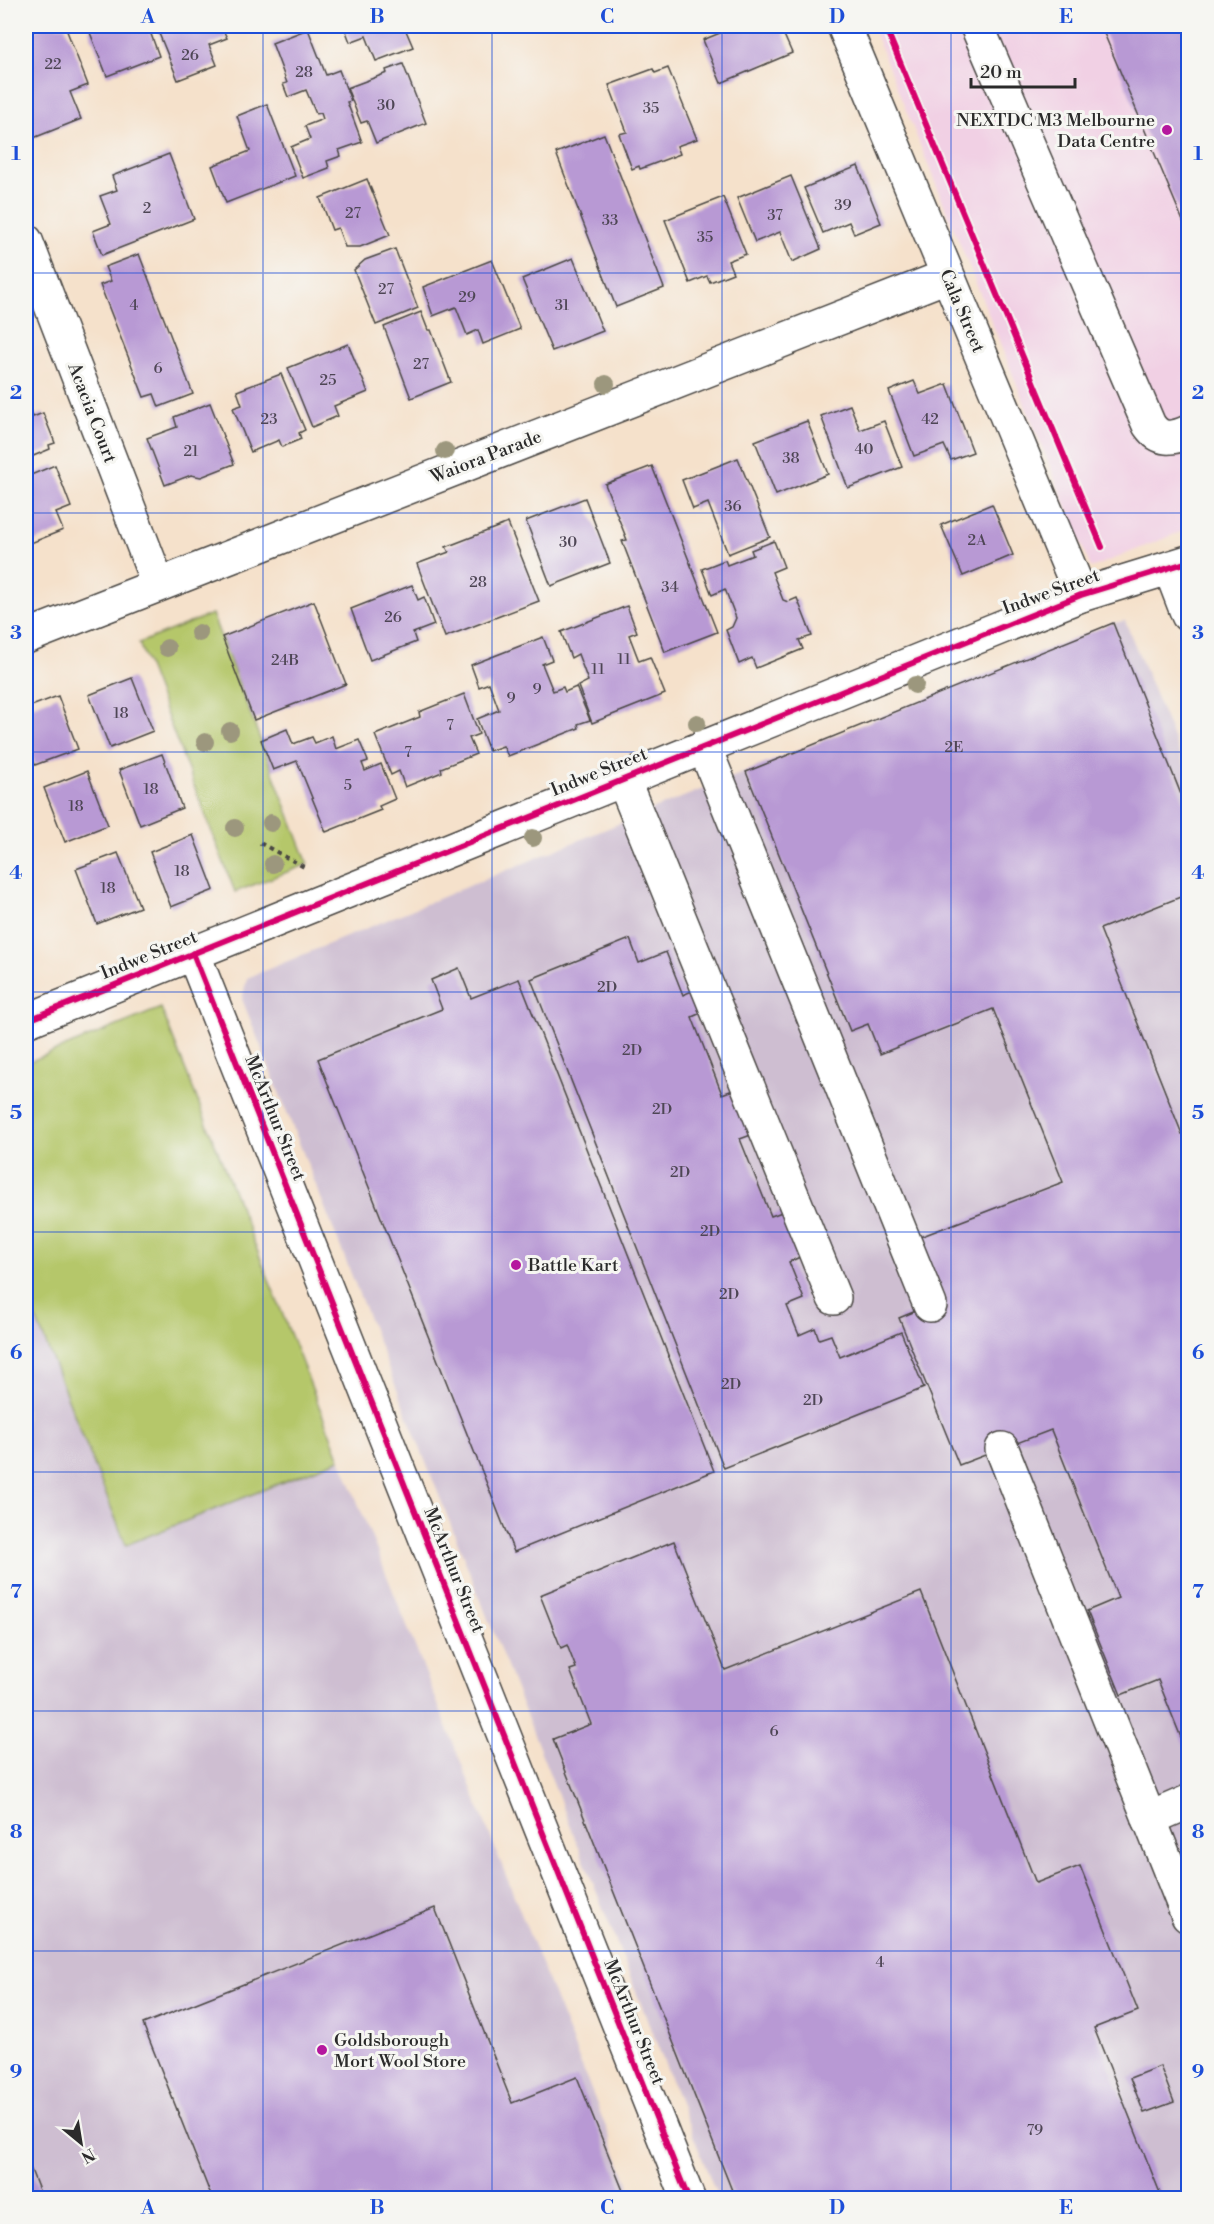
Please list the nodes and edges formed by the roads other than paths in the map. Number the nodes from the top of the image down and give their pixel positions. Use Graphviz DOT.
graph roads {
  1 [pos="844,26"];
  2 [pos="977,26"];
  3 [pos="26,241"];
  4 [pos="947,276"];
  5 [pos="1188,432"];
  6 [pos="1179,565"];
  7 [pos="158,584"];
  8 [pos="1081,595"];
  9 [pos="1188,615"];
  10 [pos="26,637"];
  11 [pos="704,746"];
  12 [pos="623,779"];
  13 [pos="193,953"];
  14 [pos="26,1021"];
  15 [pos="834,1298"];
  16 [pos="930,1305"];
  17 [pos="1002,1449"];
  18 [pos="1188,1802"];
  19 [pos="1149,1818"];
  20 [pos="1188,1916"];
  21 [pos="688,2199"];
  1 -- 4 [label="street, Cala Street"];
  2 -- 5 [label="street"];
  3 -- 7 [label="street, Acacia Court"];
  4 -- 7 [label="street, Waiora Parade"];
  4 -- 8 [label="street, Cala Street"];
  6 -- 8 [label="street, Indwe Street"];
  6 -- 9 [label="street"];
  7 -- 10 [label="street, Waiora Parade"];
  8 -- 11 [label="street, Indwe Street"];
  11 -- 12 [label="street, Indwe Street"];
  11 -- 16 [label="street"];
  12 -- 13 [label="street, Indwe Street"];
  12 -- 15 [label="street"];
  13 -- 14 [label="street, Indwe Street"];
  13 -- 21 [label="street, McArthur Street"];
  17 -- 19 [label="street"];
  18 -- 19 [label="street"];
  19 -- 20 [label="street"];
}
